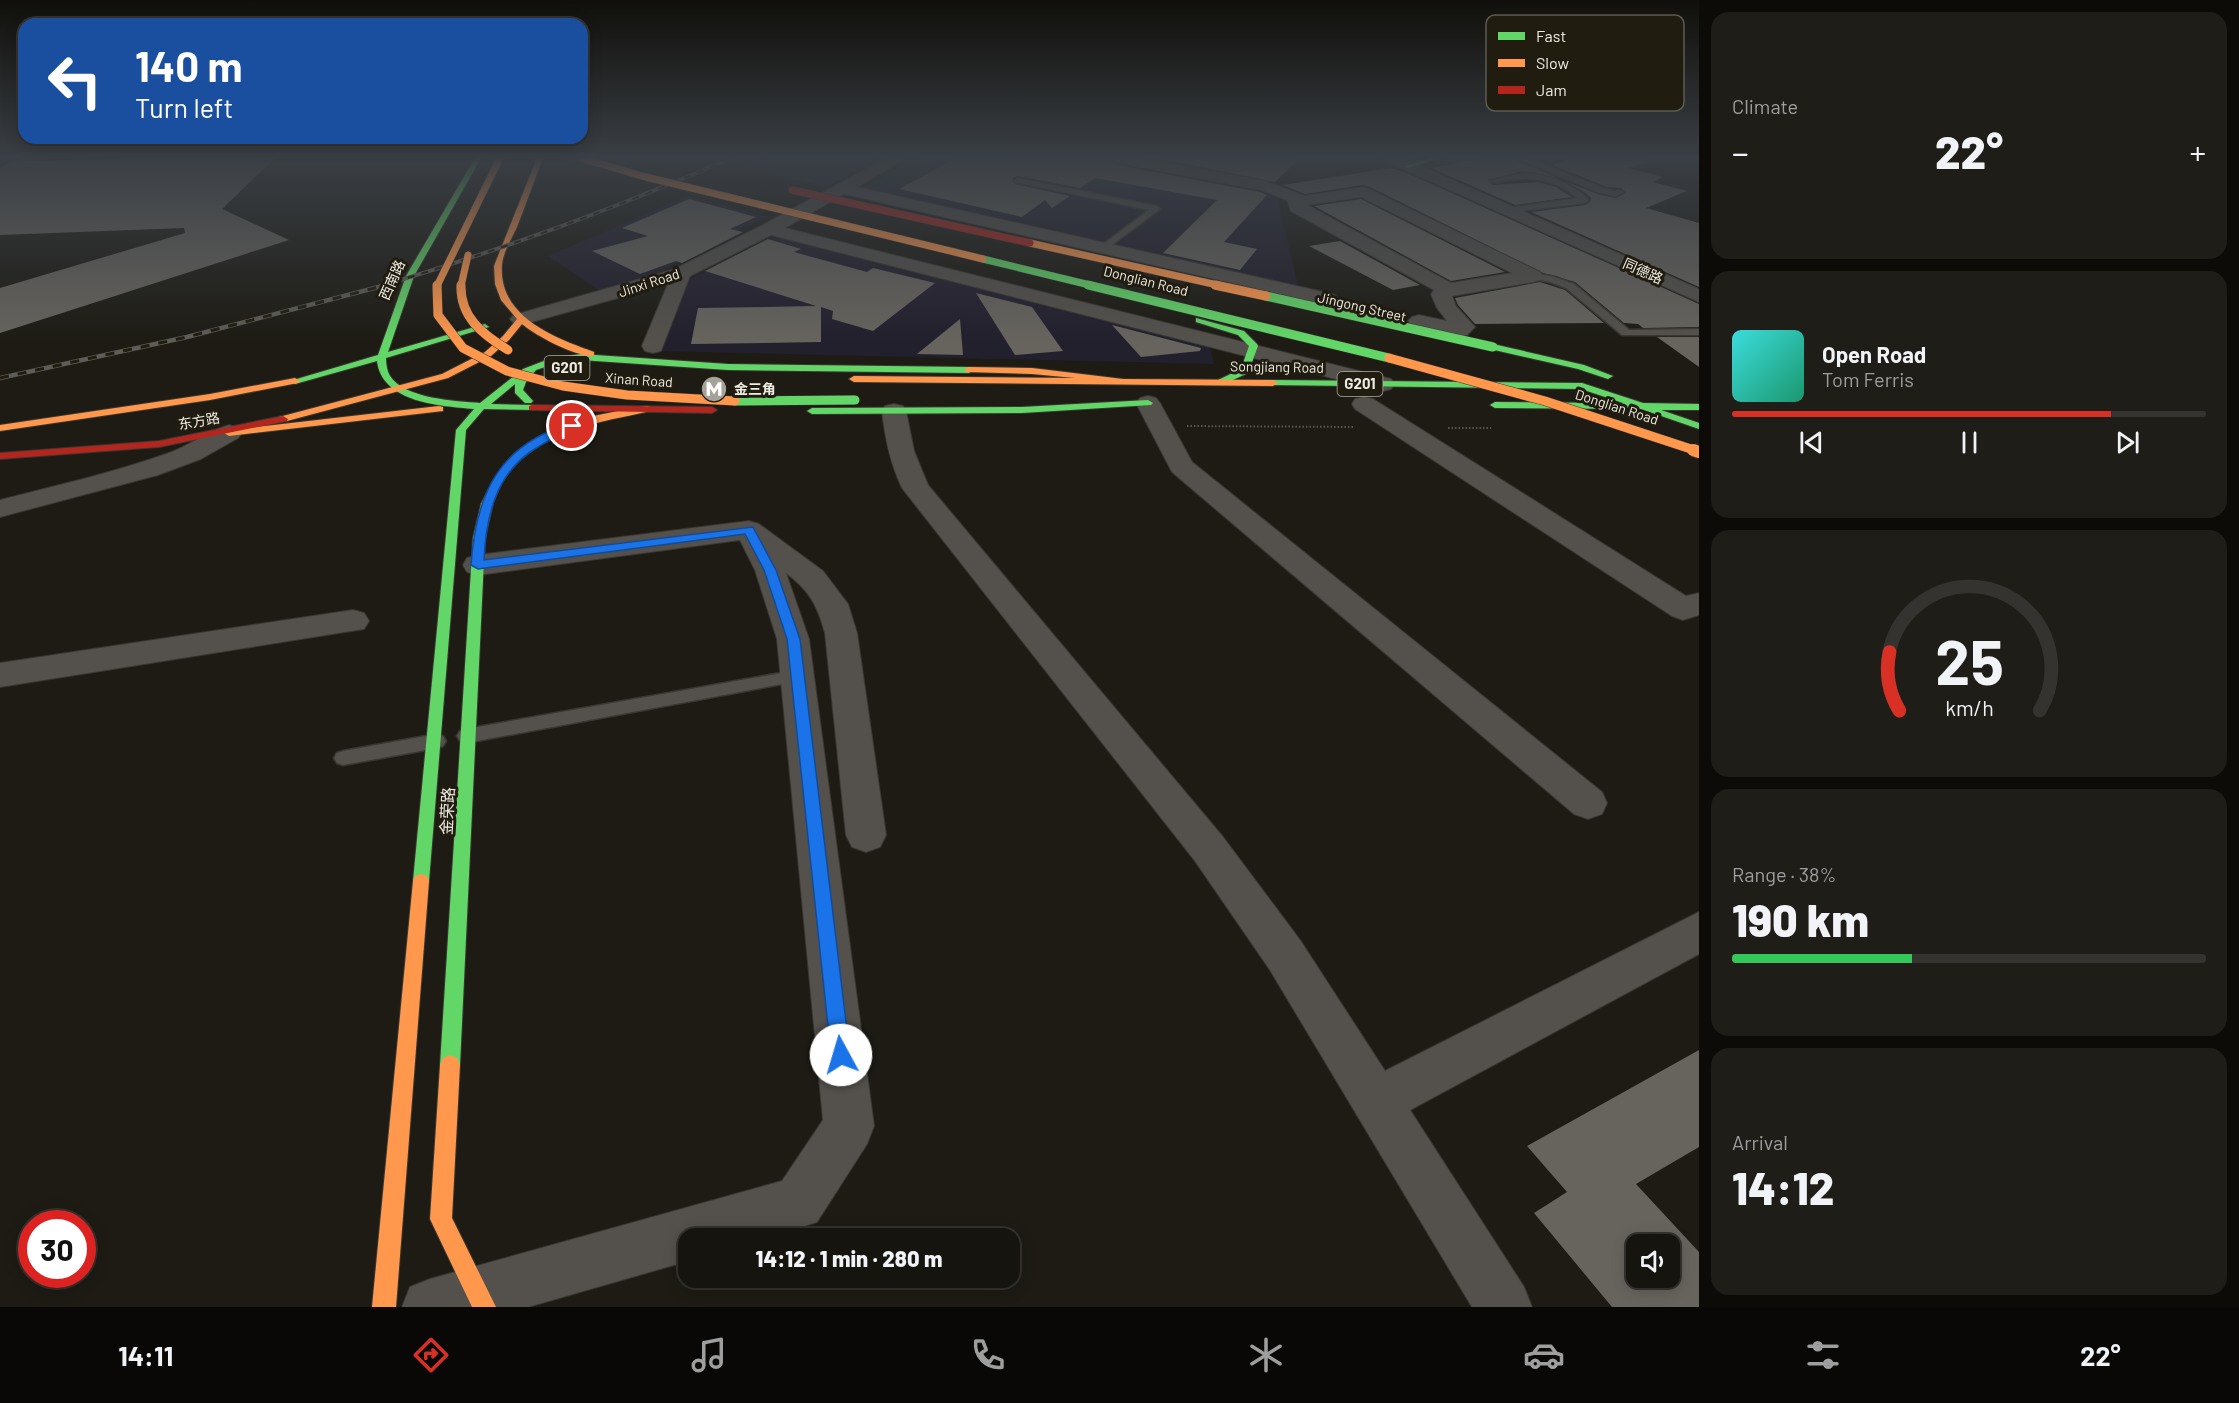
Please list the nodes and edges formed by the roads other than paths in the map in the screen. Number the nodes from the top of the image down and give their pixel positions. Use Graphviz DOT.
graph roads {
  1 [pos="443,219"];
  2 [pos="469,219"];
  3 [pos="484,219"];
  4 [pos="516,219"];
  5 [pos="781,219"];
  6 [pos="787,219"];
  7 [pos="836,219"];
  8 [pos="858,219"];
  9 [pos="922,219"];
  10 [pos="978,219"];
  11 [pos="1143,219"];
  12 [pos="1319,219"];
  13 [pos="1418,219"];
  14 [pos="1527,219"];
  15 [pos="769,229"];
  16 [pos="1105,247"];
  17 [pos="682,273"];
  18 [pos="1533,276"];
  19 [pos="1123,279"];
  20 [pos="1448,290"];
  21 [pos="1699,296"];
  22 [pos="521,320"];
  23 [pos="1699,332"];
  24 [pos="653,346"];
  25 [pos="1253,351"];
  26 [pos="381,358"];
  27 [pos="604,358"];
  28 [pos="526,371"];
  29 [pos="1501,371"];
  30 [pos="594,372"];
  31 [pos="666,377"];
  32 [pos="854,379"];
  33 [pos="1218,383"];
  34 [pos="1582,386"];
  35 [pos="399,390"];
  36 [pos="1649,391"];
  37 [pos="1149,396"];
  38 [pos="1372,399"];
  39 [pos="855,400"];
  40 [pos="1641,406"];
  41 [pos="481,407"];
  42 [pos="546,408"];
  43 [pos="1697,408"];
  44 [pos="431,409"];
  45 [pos="647,409"];
  46 [pos="894,411"];
  47 [pos="454,424"];
  48 [pos="0,428"];
  49 [pos="1699,428"];
  50 [pos="229,433"];
  51 [pos="1699,444"];
  52 [pos="1699,452"];
  53 [pos="0,456"];
  54 [pos="0,509"];
  55 [pos="749,530"];
  56 [pos="478,565"];
  57 [pos="1699,603"];
  58 [pos="353,621"];
  59 [pos="0,675"];
  60 [pos="798,676"];
  61 [pos="468,735"];
  62 [pos="433,742"];
  63 [pos="344,758"];
  64 [pos="1588,803"];
  65 [pos="866,835"];
  66 [pos="1699,932"];
  67 [pos="1377,1101"];
  68 [pos="481,1300"];
  69 [pos="384,1307"];
  70 [pos="430,1307"];
  71 [pos="1504,1307"];
  1 -- 26 [label="main road, 西南路"];
  2 -- 39 [label="main road, Xinan Road / G201, bridge"];
  3 -- 30 [label="main road, Xinan Road / G201, bridge"];
  4 -- 22 [label="main road"];
  5 -- 25 [label="main road, bridge"];
  6 -- 15 [label="street, Jinxi Road"];
  7 -- 52 [label="main road, Donglian Road, bridge"];
  8 -- 19 [label="main road, Donglian Road"];
  9 -- 34 [label="main road, Songjiang Road, bridge"];
  10 -- 16 [label="street, Jingong Street"];
  11 -- 16 [label="lane"];
  12 -- 20 [label="street"];
  13 -- 18 [label="street"];
  14 -- 21 [label="street, 同德路"];
  15 -- 17 [label="street, Jinxi Road"];
  15 -- 25 [label="street"];
  16 -- 20 [label="street, Jingong Street"];
  17 -- 22 [label="street, Jinxi Road"];
  17 -- 24 [label="street"];
  18 -- 20 [label="street"];
  18 -- 23 [label="lane"];
  22 -- 26 [label="main road, 东方路"];
  22 -- 27 [label="main road"];
  22 -- 35 [label="main road, 东方路"];
  25 -- 33 [label="main road"];
  25 -- 38 [label="street"];
  26 -- 35 [label="main road"];
  26 -- 48 [label="main road, 东方路"];
  27 -- 28 [label="main road"];
  27 -- 37 [label="main road"];
  28 -- 41 [label="main road"];
  28 -- 42 [label="main road"];
  29 -- 49 [label="main road, Donglian Road"];
  31 -- 32 [label="main road, Xinan Road / G201"];
  32 -- 37 [label="main road, Songjiang Road / G201"];
  33 -- 37 [label="main road, Songjiang Road / G201"];
  33 -- 38 [label="main road, Songjiang Road / G201"];
  34 -- 38 [label="main road, Songjiang Road / G201"];
  34 -- 40 [label="main road, G201"];
  35 -- 41 [label="main road"];
  35 -- 44 [label="main road"];
  35 -- 50 [label="main road, 东方路"];
  36 -- 43 [label="main road"];
  37 -- 39 [label="main road, Songjiang Road"];
  37 -- 46 [label="main road"];
  37 -- 64 [label="street"];
  38 -- 57 [label="street"];
  40 -- 43 [label="main road"];
  40 -- 49 [label="main road, G201"];
  40 -- 51 [label="main road"];
  41 -- 42 [label="main road"];
  41 -- 44 [label="main road"];
  41 -- 47 [label="main road"];
  42 -- 45 [label="main road"];
  44 -- 47 [label="main road"];
  44 -- 50 [label="main road"];
  45 -- 46 [label="main road"];
  45 -- 56 [label="main road, 金荣路"];
  46 -- 67 [label="street"];
  47 -- 62 [label="main road, 金荣路"];
  50 -- 53 [label="main road, 东方路"];
  50 -- 54 [label="street"];
  55 -- 56 [label="street"];
  55 -- 60 [label="street"];
  55 -- 65 [label="street"];
  56 -- 61 [label="main road, 金荣路"];
  58 -- 59 [label="street"];
  60 -- 61 [label="lane"];
  60 -- 68 [label="street"];
  61 -- 62 [label="lane"];
  61 -- 68 [label="main road, 金荣路"];
  62 -- 63 [label="lane"];
  62 -- 69 [label="main road, 金荣路"];
  66 -- 67 [label="street"];
  67 -- 71 [label="street"];
  68 -- 70 [label="street"];
}
